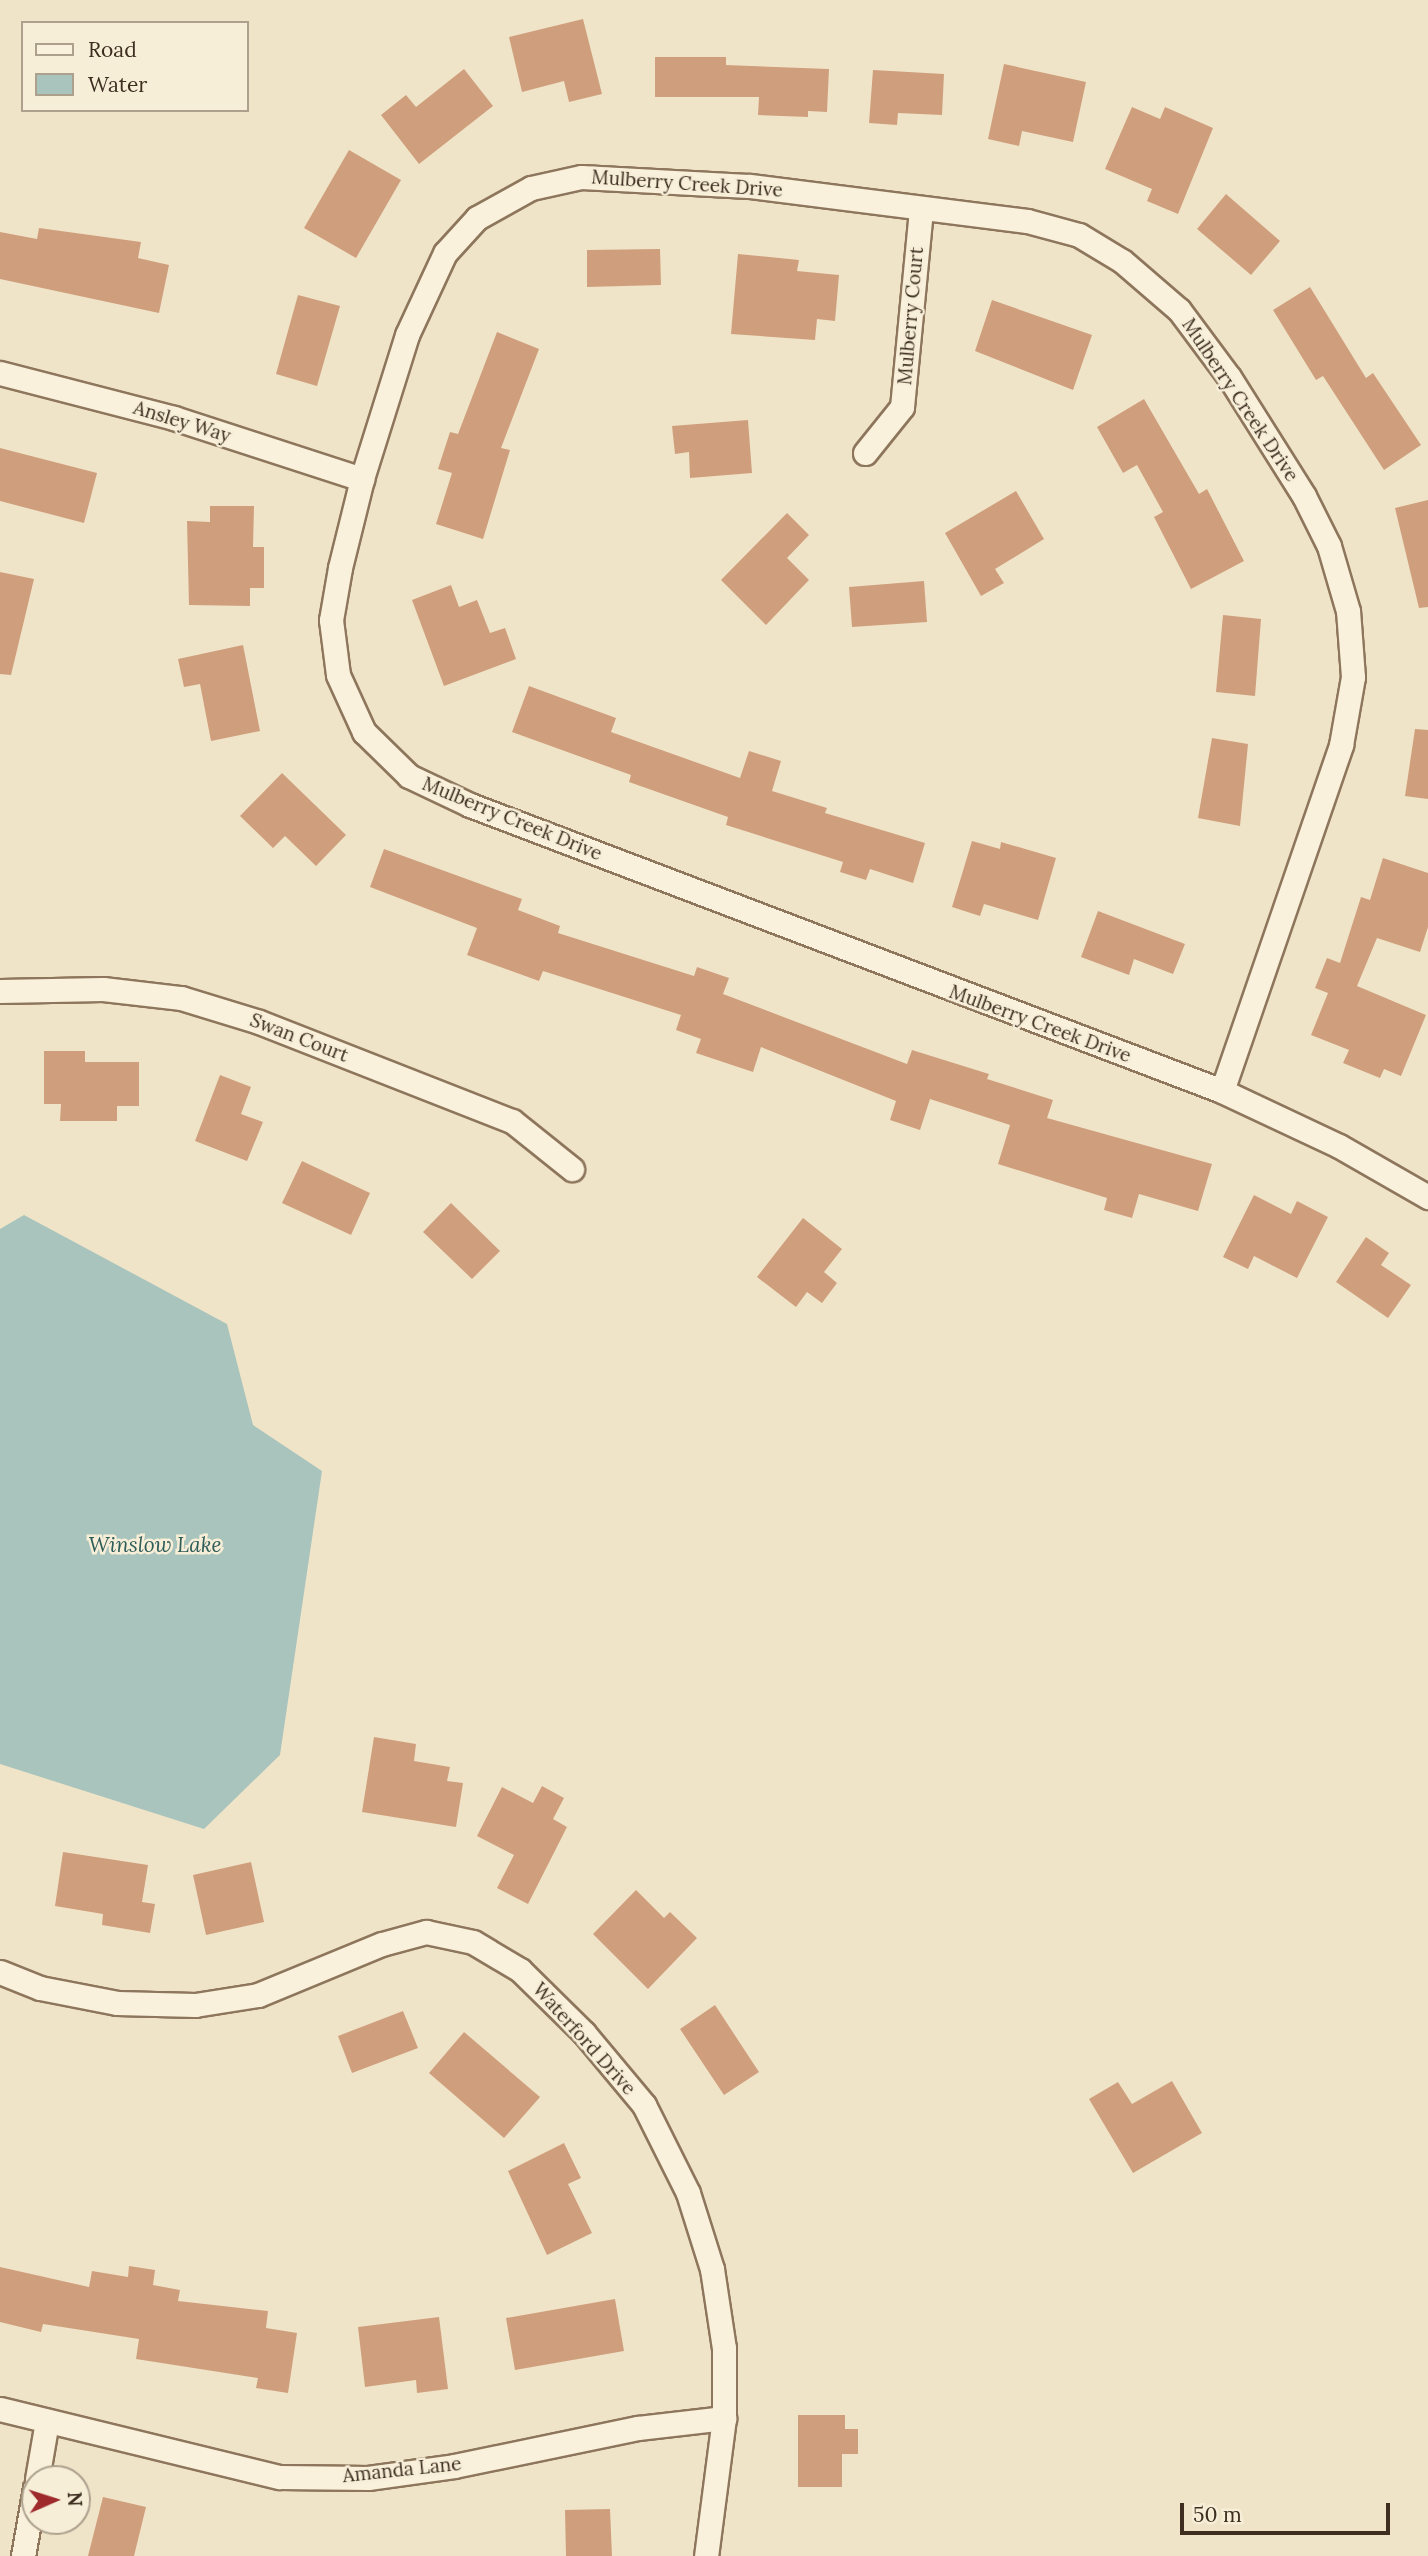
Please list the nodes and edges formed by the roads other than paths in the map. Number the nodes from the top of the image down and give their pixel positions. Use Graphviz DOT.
graph roads {
  1 [pos="921,208"];
  2 [pos="0,373"];
  3 [pos="865,453"];
  4 [pos="362,479"];
  5 [pos="0,991"];
  6 [pos="1222,1091"];
  7 [pos="572,1170"];
  8 [pos="1428,1197"];
  9 [pos="0,1972"];
  10 [pos="0,2409"];
  11 [pos="724,2418"];
  12 [pos="47,2421"];
  13 [pos="39,2465"];
  14 [pos="27,2535"];
  15 [pos="23,2556"];
  16 [pos="706,2556"];
  1 -- 3 [label="street, Mulberry Court"];
  1 -- 4 [label="street, Mulberry Creek Drive"];
  1 -- 6 [label="street, Mulberry Creek Drive"];
  2 -- 4 [label="street, Ansley Way"];
  4 -- 6 [label="street, Mulberry Creek Drive"];
  5 -- 7 [label="street, Swan Court"];
  6 -- 8 [label="street, Mulberry Creek Drive"];
  9 -- 11 [label="street, Waterford Drive"];
  10 -- 12 [label="street, Amanda Lane"];
  11 -- 12 [label="street, Amanda Lane"];
  11 -- 16 [label="street, Waterford Drive"];
  12 -- 13 [label="street"];
  14 -- 15 [label="street"];
}
